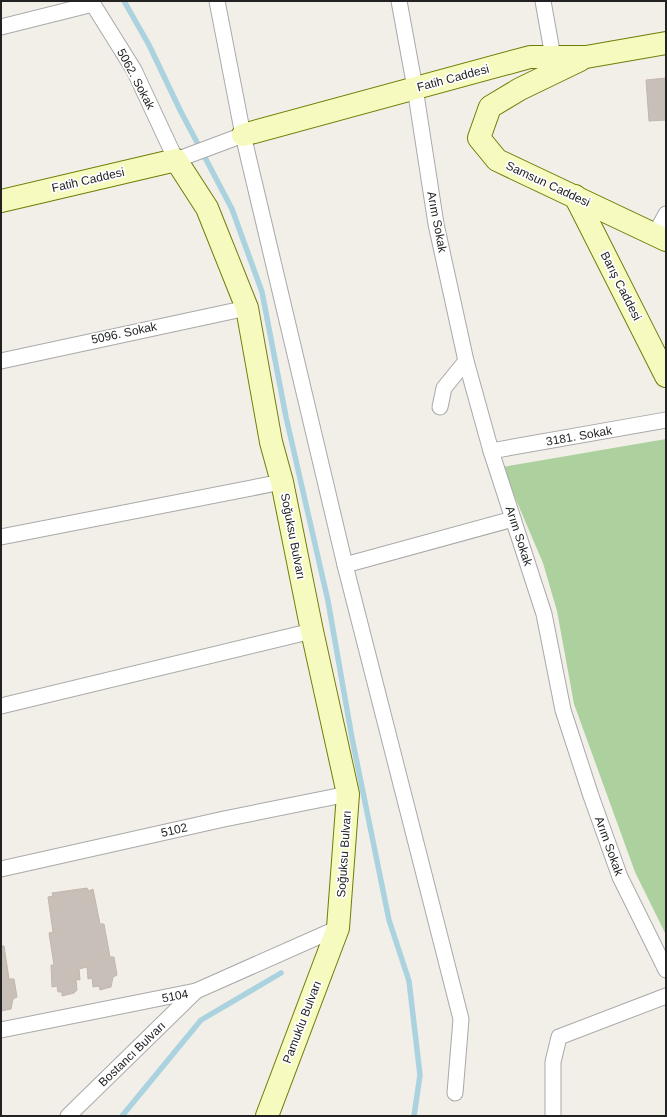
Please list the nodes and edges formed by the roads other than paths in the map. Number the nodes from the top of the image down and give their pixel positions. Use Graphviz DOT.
graph roads {
  1 [pos="217,1"];
  2 [pos="399,1"];
  3 [pos="543,1"];
  4 [pos="92,3"];
  5 [pos="1,27"];
  6 [pos="666,43"];
  7 [pos="553,57"];
  8 [pos="586,57"];
  9 [pos="415,88"];
  10 [pos="243,135"];
  11 [pos="183,157"];
  12 [pos="575,196"];
  13 [pos="1,200"];
  14 [pos="666,214"];
  15 [pos="660,237"];
  16 [pos="247,308"];
  17 [pos="1,361"];
  18 [pos="466,361"];
  19 [pos="666,376"];
  20 [pos="440,407"];
  21 [pos="666,420"];
  22 [pos="491,451"];
  23 [pos="282,482"];
  24 [pos="513,519"];
  25 [pos="1,537"];
  26 [pos="345,564"];
  27 [pos="312,631"];
  28 [pos="1,706"];
  29 [pos="348,794"];
  30 [pos="1,869"];
  31 [pos="338,928"];
  32 [pos="666,970"];
  33 [pos="196,992"];
  34 [pos="666,996"];
  35 [pos="1,1030"];
  36 [pos="455,1093"];
  37 [pos="68,1116"];
  38 [pos="267,1116"];
  39 [pos="553,1116"];
  1 -- 10 [label="street"];
  2 -- 9 [label="street, Arım Sokak"];
  3 -- 7 [label="street"];
  4 -- 5 [label="street"];
  4 -- 11 [label="street, 5062. Sokak"];
  6 -- 8 [label="street, Fatih Caddesi"];
  7 -- 8 [label="street, Fatih Caddesi"];
  7 -- 9 [label="street, Fatih Caddesi"];
  8 -- 12 [label="street, Samsun Caddesi"];
  9 -- 10 [label="street, Fatih Caddesi"];
  9 -- 18 [label="street, Arım Sokak"];
  10 -- 11 [label="street"];
  10 -- 26 [label="street"];
  11 -- 13 [label="street, Fatih Caddesi"];
  11 -- 16 [label="street, Soğuksu Bulvarı"];
  12 -- 15 [label="street, Samsun Caddesi"];
  12 -- 19 [label="street, Barış Caddesi"];
  14 -- 15 [label="street"];
  16 -- 17 [label="street, 5096. Sokak"];
  16 -- 23 [label="street, Soğuksu Bulvarı"];
  18 -- 20 [label="street"];
  18 -- 22 [label="street, Arım Sokak"];
  21 -- 22 [label="street, 3181. Sokak"];
  22 -- 24 [label="street, Arım Sokak"];
  23 -- 25 [label="street"];
  23 -- 27 [label="street, Soğuksu Bulvarı"];
  24 -- 26 [label="street"];
  24 -- 32 [label="street, Arım Sokak"];
  26 -- 36 [label="street"];
  27 -- 28 [label="street"];
  27 -- 29 [label="street, Soğuksu Bulvarı"];
  29 -- 30 [label="street, 5102"];
  29 -- 31 [label="street, Soğuksu Bulvarı"];
  31 -- 33 [label="street, 5104"];
  31 -- 38 [label="street, Pamuklu Bulvarı"];
  33 -- 35 [label="street, 5104"];
  33 -- 37 [label="street, Bostancı Bulvarı"];
  34 -- 39 [label="street"];
}
